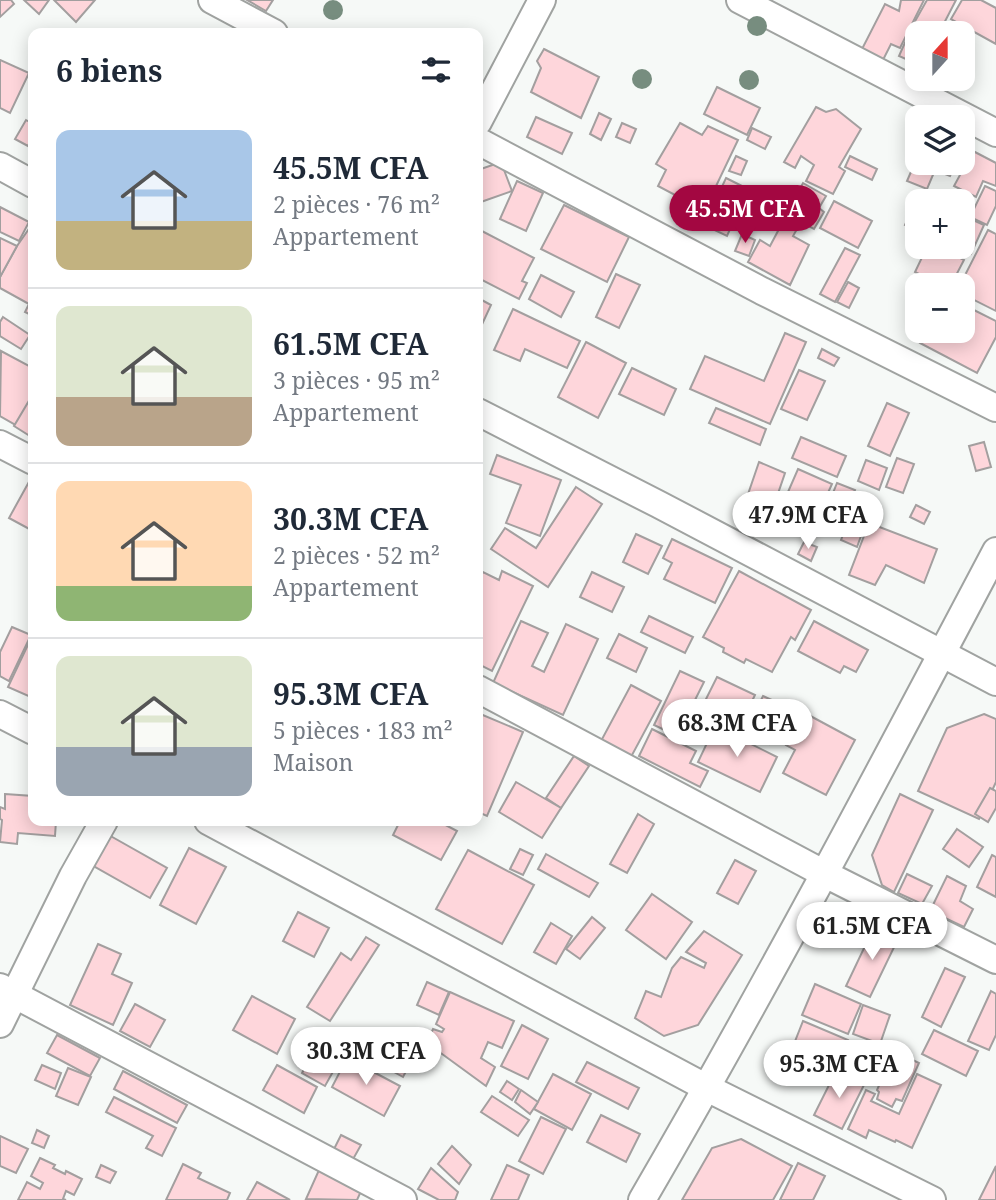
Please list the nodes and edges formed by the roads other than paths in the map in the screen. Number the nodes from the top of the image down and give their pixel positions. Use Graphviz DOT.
graph roads {
  1 [pos="212,0"];
  2 [pos="542,0"];
  3 [pos="740,0"];
  4 [pos="265,28"];
  5 [pos="483,112"];
  6 [pos="996,133"];
  7 [pos="483,144"];
  8 [pos="0,166"];
  9 [pos="28,181"];
  10 [pos="996,408"];
  11 [pos="483,415"];
  12 [pos="0,444"];
  13 [pos="28,458"];
  14 [pos="996,551"];
  15 [pos="942,653"];
  16 [pos="996,682"];
  17 [pos="483,692"];
  18 [pos="0,714"];
  19 [pos="28,728"];
  20 [pos="101,826"];
  21 [pos="217,826"];
  22 [pos="823,873"];
  23 [pos="996,960"];
  24 [pos="7,991"];
  25 [pos="0,1024"];
  26 [pos="707,1088"];
  27 [pos="403,1200"];
  28 [pos="642,1200"];
  29 [pos="932,1200"];
  1 -- 4 [label="street"];
  2 -- 5 [label="street"];
  3 -- 6 [label="street"];
  7 -- 10 [label="street"];
  8 -- 9 [label="street"];
  11 -- 15 [label="street"];
  12 -- 13 [label="street"];
  14 -- 15 [label="street"];
  15 -- 16 [label="street"];
  15 -- 22 [label="street"];
  17 -- 22 [label="street"];
  18 -- 19 [label="street"];
  20 -- 24 [label="street"];
  21 -- 26 [label="street"];
  22 -- 23 [label="street"];
  22 -- 26 [label="street"];
  24 -- 25 [label="street"];
  24 -- 27 [label="street"];
  26 -- 28 [label="street"];
  26 -- 29 [label="street"];
}
